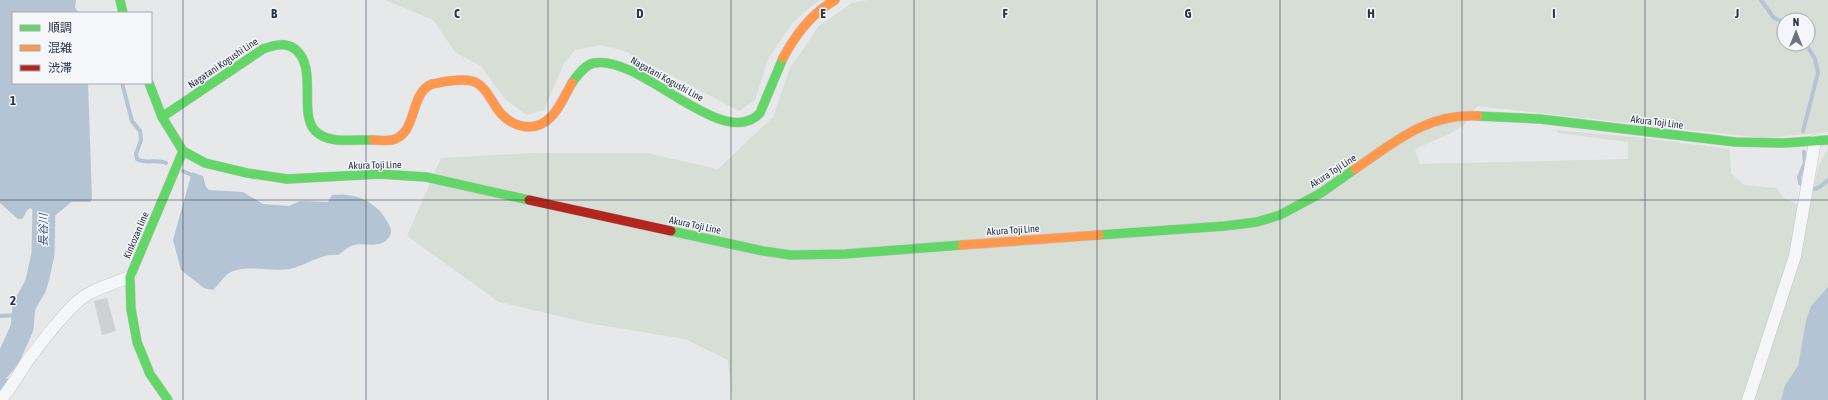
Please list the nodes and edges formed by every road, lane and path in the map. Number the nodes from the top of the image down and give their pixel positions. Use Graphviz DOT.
graph roads {
  1 [pos="120,0"];
  2 [pos="835,0"];
  3 [pos="123,12"];
  4 [pos="149,84"];
  5 [pos="162,117"];
  6 [pos="1828,140"];
  7 [pos="1815,141"];
  8 [pos="183,151"];
  9 [pos="130,277"];
  10 [pos="0,400"];
  11 [pos="168,400"];
  12 [pos="1748,400"];
  1 -- 3 [label="main road"];
  2 -- 5 [label="main road, Nagatani Kogushi Line"];
  4 -- 5 [label="main road"];
  5 -- 8 [label="main road"];
  6 -- 7 [label="main road, Akura Toji Line"];
  7 -- 8 [label="main road, Akura Toji Line"];
  7 -- 12 [label="street"];
  8 -- 9 [label="main road, Kinkozan line"];
  9 -- 10 [label="street"];
  9 -- 11 [label="main road, Kinkozan line"];
}
